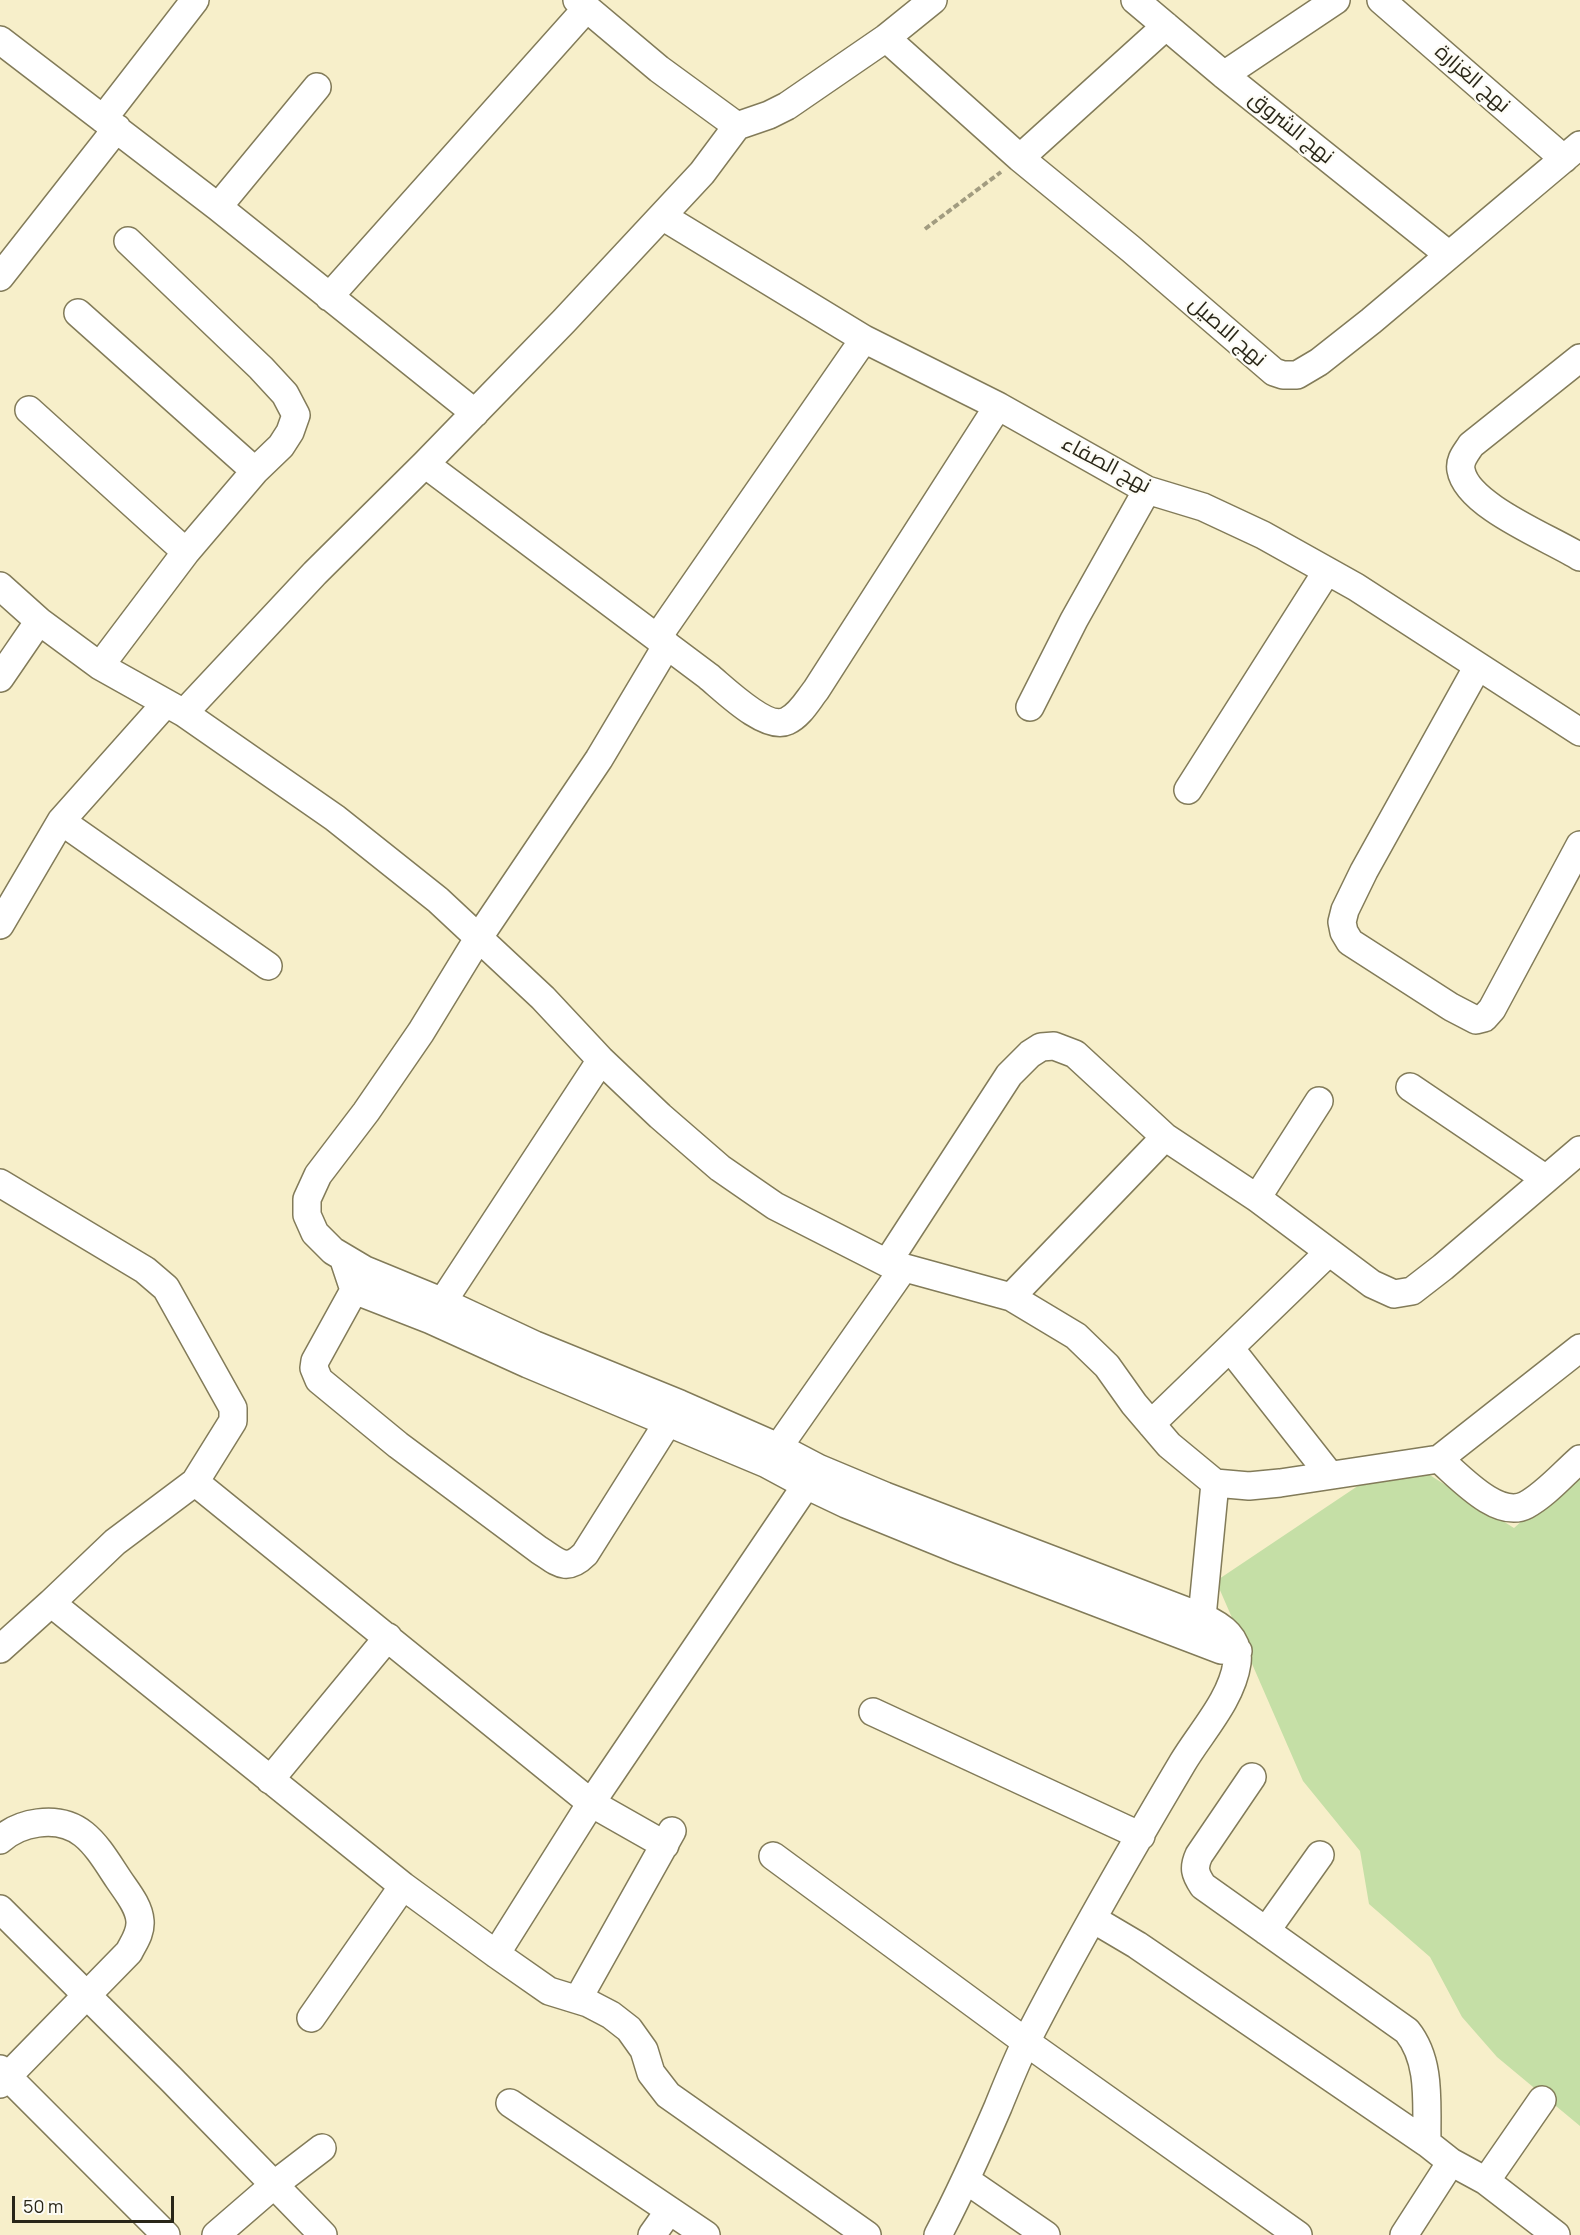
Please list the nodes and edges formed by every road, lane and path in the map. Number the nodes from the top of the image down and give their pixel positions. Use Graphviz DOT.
graph roads {
  1 [pos="195,0"];
  2 [pos="933,0"];
  3 [pos="1135,0"];
  4 [pos="1336,0"];
  5 [pos="1381,0"];
  6 [pos="582,5"];
  7 [pos="1166,26"];
  8 [pos="886,38"];
  9 [pos="2,44"];
  10 [pos="1224,75"];
  11 [pos="317,87"];
  12 [pos="110,124"];
  13 [pos="737,126"];
  14 [pos="1572,152"];
  15 [pos="1020,158"];
  16 [pos="219,207"];
  17 [pos="662,216"];
  18 [pos="925,229"];
  19 [pos="128,241"];
  20 [pos="1449,255"];
  21 [pos="0,277"];
  22 [pos="329,297"];
  23 [pos="78,313"];
  24 [pos="864,339"];
  25 [pos="1580,358"];
  26 [pos="998,406"];
  27 [pos="29,410"];
  28 [pos="475,413"];
  29 [pos="425,464"];
  30 [pos="255,471"];
  31 [pos="1146,490"];
  32 [pos="186,552"];
  33 [pos="1578,552"];
  34 [pos="1327,571"];
  35 [pos="0,586"];
  36 [pos="39,621"];
  37 [pos="662,642"];
  38 [pos="100,666"];
  39 [pos="1478,666"];
  40 [pos="0,678"];
  41 [pos="1030,707"];
  42 [pos="175,708"];
  43 [pos="1580,732"];
  44 [pos="1188,790"];
  45 [pos="61,821"];
  46 [pos="1580,845"];
  47 [pos="0,925"];
  48 [pos="479,937"];
  49 [pos="268,966"];
  50 [pos="601,1060"];
  51 [pos="1410,1087"];
  52 [pos="1319,1101"];
  53 [pos="1165,1137"];
  54 [pos="1580,1150"];
  55 [pos="1546,1179"];
  56 [pos="0,1183"];
  57 [pos="1257,1198"];
  58 [pos="1329,1252"];
  59 [pos="895,1266"];
  60 [pos="354,1272"];
  61 [pos="1011,1297"];
  62 [pos="437,1311"];
  63 [pos="1230,1347"];
  64 [pos="1580,1348"];
  65 [pos="674,1413"];
  66 [pos="1151,1424"];
  67 [pos="772,1456"];
  68 [pos="1580,1459"];
  69 [pos="1439,1460"];
  70 [pos="1329,1474"];
  71 [pos="812,1477"];
  72 [pos="195,1482"];
  73 [pos="1215,1483"];
  74 [pos="51,1603"];
  75 [pos="1202,1617"];
  76 [pos="388,1637"];
  77 [pos="0,1649"];
  78 [pos="1238,1651"];
  79 [pos="873,1712"];
  80 [pos="1251,1777"];
  81 [pos="270,1780"];
  82 [pos="591,1803"];
  83 [pos="1141,1836"];
  84 [pos="0,1840"];
  85 [pos="1320,1855"];
  86 [pos="773,1856"];
  87 [pos="403,1886"];
  88 [pos="0,1909"];
  89 [pos="1093,1918"];
  90 [pos="1266,1931"];
  91 [pos="496,1954"];
  92 [pos="88,1995"];
  93 [pos="578,1999"];
  94 [pos="311,2019"];
  95 [pos="1026,2042"];
  96 [pos="3,2076"];
  97 [pos="1542,2100"];
  98 [pos="510,2103"];
  99 [pos="1427,2143"];
  100 [pos="322,2148"];
  101 [pos="1451,2162"];
  102 [pos="966,2180"];
  103 [pos="1486,2181"];
  104 [pos="275,2184"];
  105 [pos="669,2211"];
  106 [pos="166,2235"];
  107 [pos="216,2235"];
  108 [pos="323,2235"];
  109 [pos="652,2235"];
  110 [pos="706,2235"];
  111 [pos="867,2235"];
  112 [pos="938,2235"];
  113 [pos="1046,2235"];
  114 [pos="1298,2235"];
  115 [pos="1404,2235"];
  116 [pos="1556,2235"];
  1 -- 12 [label="street"];
  2 -- 8 [label="street"];
  3 -- 7 [label="street, نهج الشروق"];
  4 -- 10 [label="street"];
  5 -- 14 [label="street, نهج الغزارة"];
  6 -- 13 [label="street"];
  6 -- 22 [label="street"];
  7 -- 10 [label="street, نهج الشروق"];
  7 -- 15 [label="street"];
  8 -- 13 [label="street"];
  8 -- 15 [label="street, نهج الاصيل"];
  9 -- 12 [label="street"];
  10 -- 20 [label="street, نهج الشروق"];
  11 -- 16 [label="street"];
  12 -- 16 [label="street"];
  12 -- 21 [label="street"];
  13 -- 17 [label="street"];
  14 -- 20 [label="street, نهج الاصيل"];
  15 -- 18 [label="path"];
  15 -- 20 [label="street, نهج الاصيل"];
  16 -- 22 [label="street"];
  17 -- 24 [label="street, نهج الصفاء"];
  17 -- 28 [label="street"];
  19 -- 30 [label="street"];
  22 -- 28 [label="street"];
  23 -- 30 [label="street"];
  24 -- 26 [label="street, نهج الصفاء"];
  24 -- 37 [label="street"];
  25 -- 33 [label="street"];
  26 -- 31 [label="street, نهج الصفاء"];
  26 -- 37 [label="street"];
  27 -- 32 [label="street"];
  28 -- 29 [label="street"];
  29 -- 37 [label="street"];
  29 -- 42 [label="street"];
  30 -- 32 [label="street"];
  31 -- 34 [label="street, نهج الصفاء"];
  31 -- 41 [label="street"];
  32 -- 38 [label="street"];
  34 -- 39 [label="street, نهج الصفاء"];
  34 -- 44 [label="street"];
  35 -- 36 [label="street"];
  36 -- 38 [label="street"];
  36 -- 40 [label="street"];
  37 -- 48 [label="street"];
  38 -- 42 [label="street"];
  39 -- 43 [label="street, نهج الصفاء"];
  39 -- 46 [label="street"];
  42 -- 45 [label="street"];
  42 -- 48 [label="street"];
  45 -- 47 [label="street"];
  45 -- 49 [label="street"];
  48 -- 50 [label="street"];
  48 -- 60 [label="street"];
  50 -- 59 [label="street"];
  50 -- 62 [label="street"];
  51 -- 55 [label="street"];
  52 -- 57 [label="street"];
  53 -- 57 [label="street"];
  53 -- 59 [label="street"];
  53 -- 61 [label="street"];
  54 -- 55 [label="street"];
  55 -- 58 [label="street"];
  56 -- 72 [label="street"];
  57 -- 58 [label="street"];
  58 -- 63 [label="street"];
  59 -- 61 [label="street"];
  59 -- 67 [label="street"];
  60 -- 62 [label="street"];
  60 -- 65 [label="street"];
  61 -- 66 [label="street"];
  62 -- 65 [label="street"];
  63 -- 66 [label="street"];
  63 -- 70 [label="street"];
  64 -- 69 [label="street"];
  65 -- 67 [label="street"];
  66 -- 73 [label="street"];
  67 -- 71 [label="street"];
  68 -- 69 [label="street"];
  69 -- 70 [label="street"];
  70 -- 73 [label="street"];
  71 -- 75 [label="street"];
  71 -- 78 [label="street"];
  71 -- 82 [label="street"];
  72 -- 74 [label="street"];
  72 -- 76 [label="street"];
  73 -- 75 [label="street"];
  74 -- 77 [label="street"];
  74 -- 81 [label="street"];
  75 -- 78 [label="street"];
  76 -- 81 [label="street"];
  76 -- 82 [label="street"];
  78 -- 83 [label="street"];
  79 -- 83 [label="street"];
  80 -- 90 [label="street"];
  81 -- 87 [label="street"];
  82 -- 91 [label="street"];
  82 -- 93 [label="street"];
  83 -- 89 [label="street"];
  84 -- 92 [label="street"];
  85 -- 90 [label="street"];
  86 -- 95 [label="street"];
  87 -- 91 [label="street"];
  87 -- 94 [label="street"];
  88 -- 92 [label="street"];
  89 -- 95 [label="street"];
  89 -- 99 [label="street"];
  90 -- 99 [label="street"];
  91 -- 93 [label="street"];
  92 -- 96 [label="street"];
  92 -- 104 [label="street"];
  93 -- 111 [label="street"];
  95 -- 102 [label="street"];
  95 -- 114 [label="street"];
  96 -- 106 [label="street"];
  97 -- 103 [label="street"];
  98 -- 105 [label="street"];
  99 -- 101 [label="street"];
  100 -- 104 [label="street"];
  101 -- 103 [label="street"];
  101 -- 115 [label="street"];
  102 -- 112 [label="street"];
  102 -- 113 [label="street"];
  103 -- 116 [label="street"];
  104 -- 107 [label="street"];
  104 -- 108 [label="street"];
  105 -- 109 [label="street"];
  105 -- 110 [label="street"];
}
